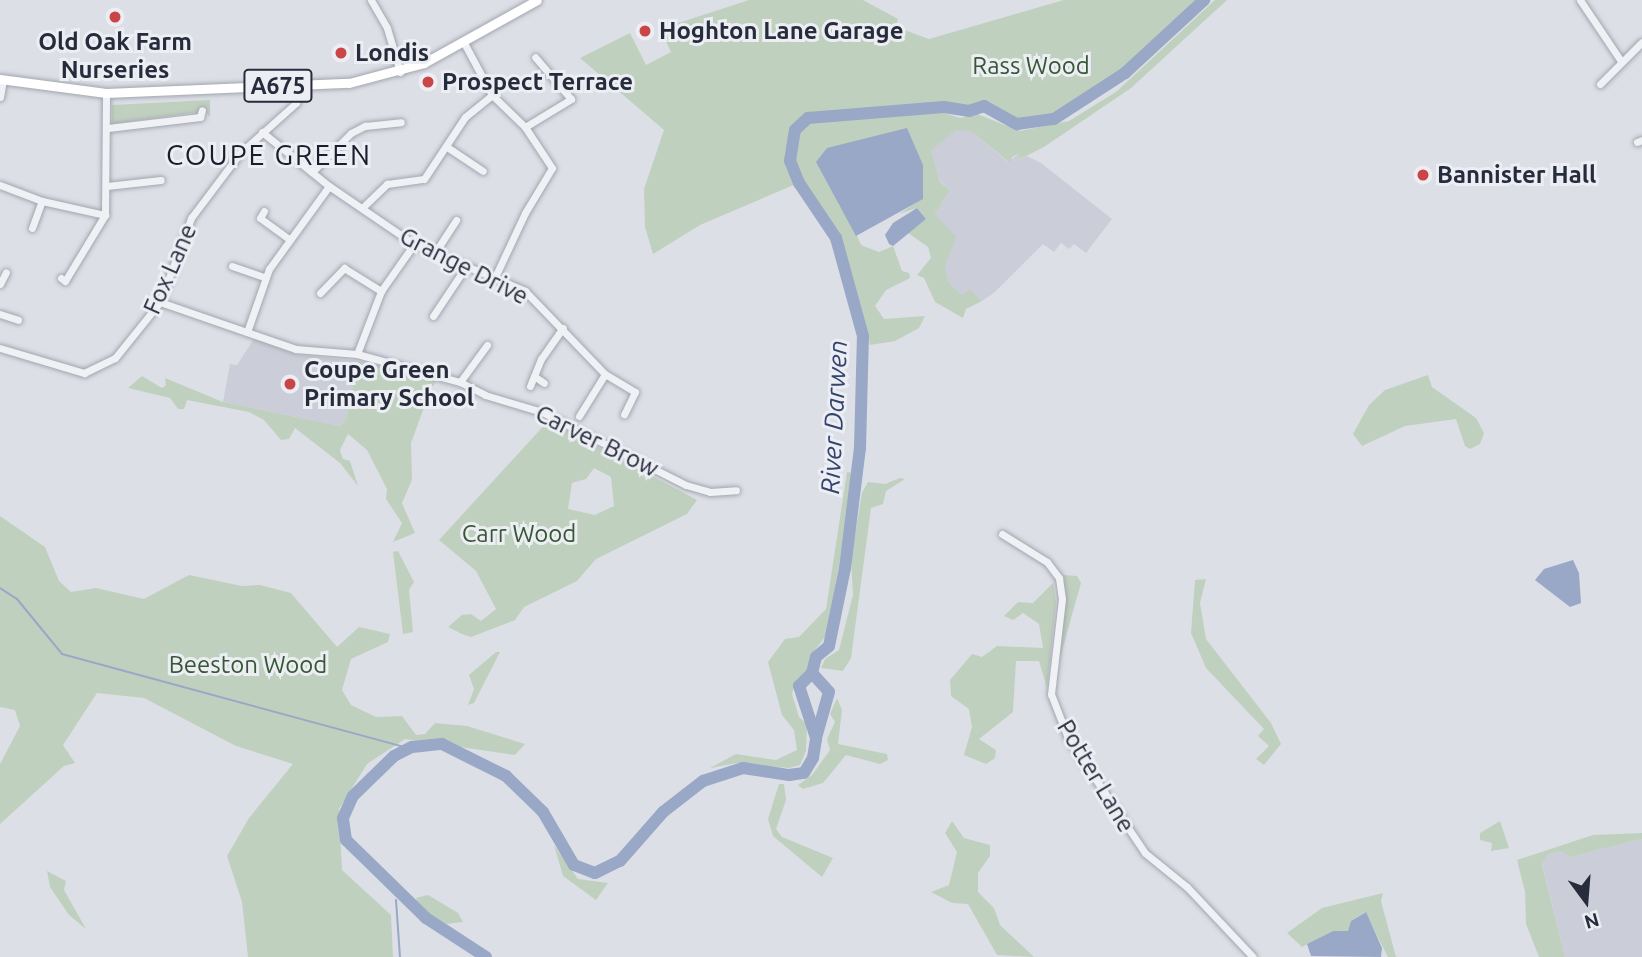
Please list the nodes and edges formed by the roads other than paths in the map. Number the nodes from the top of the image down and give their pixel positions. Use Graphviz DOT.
graph roads {
  1 [pos="371,0"];
  2 [pos="537,0"];
  3 [pos="1580,0"];
  4 [pos="463,41"];
  5 [pos="1642,42"];
  6 [pos="535,57"];
  7 [pos="1621,61"];
  8 [pos="401,72"];
  9 [pos="2,79"];
  10 [pos="1600,85"];
  11 [pos="300,86"];
  12 [pos="106,93"];
  13 [pos="492,95"];
  14 [pos="0,97"];
  15 [pos="202,110"];
  16 [pos="401,122"];
  17 [pos="525,127"];
  18 [pos="108,128"];
  19 [pos="262,132"];
  20 [pos="447,147"];
  21 [pos="483,171"];
  22 [pos="312,172"];
  23 [pos="162,180"];
  24 [pos="0,185"];
  25 [pos="107,186"];
  26 [pos="329,186"];
  27 [pos="42,201"];
  28 [pos="362,208"];
  29 [pos="264,211"];
  30 [pos="105,215"];
  31 [pos="456,220"];
  32 [pos="32,228"];
  33 [pos="290,240"];
  34 [pos="414,244"];
  35 [pos="436,250"];
  36 [pos="467,265"];
  37 [pos="232,266"];
  38 [pos="6,272"];
  39 [pos="495,277"];
  40 [pos="61,278"];
  41 [pos="265,278"];
  42 [pos="0,284"];
  43 [pos="381,291"];
  44 [pos="320,293"];
  45 [pos="160,302"];
  46 [pos="0,314"];
  47 [pos="433,316"];
  48 [pos="18,320"];
  49 [pos="563,328"];
  50 [pos="247,332"];
  51 [pos="488,345"];
  52 [pos="0,348"];
  53 [pos="357,354"];
  54 [pos="605,374"];
  55 [pos="534,376"];
  56 [pos="460,382"];
  57 [pos="544,383"];
  58 [pos="530,386"];
  59 [pos="624,415"];
  60 [pos="579,416"];
  61 [pos="736,490"];
  62 [pos="1002,534"];
  63 [pos="1253,957"];
  1 -- 8 [label="street"];
  2 -- 4 [label="main road, A675"];
  3 -- 7 [label="street"];
  4 -- 8 [label="main road, A675"];
  4 -- 13 [label="street"];
  5 -- 7 [label="street"];
  6 -- 17 [label="street"];
  7 -- 10 [label="street"];
  8 -- 11 [label="main road, A675"];
  9 -- 12 [label="main road, A675"];
  9 -- 14 [label="street"];
  11 -- 12 [label="main road, A675"];
  11 -- 19 [label="street, Fox Lane"];
  12 -- 18 [label="street"];
  13 -- 17 [label="street"];
  13 -- 20 [label="street"];
  15 -- 18 [label="street"];
  16 -- 22 [label="street"];
  17 -- 39 [label="street"];
  18 -- 25 [label="street"];
  19 -- 22 [label="street, Grange Drive"];
  19 -- 45 [label="street, Fox Lane"];
  20 -- 21 [label="street"];
  20 -- 28 [label="street"];
  22 -- 26 [label="street, Grange Drive"];
  23 -- 25 [label="street"];
  24 -- 27 [label="street"];
  25 -- 30 [label="street"];
  26 -- 28 [label="street, Grange Drive"];
  26 -- 33 [label="street"];
  27 -- 30 [label="street"];
  27 -- 32 [label="street"];
  28 -- 34 [label="street, Grange Drive"];
  29 -- 33 [label="street"];
  30 -- 40 [label="street"];
  31 -- 35 [label="street"];
  33 -- 41 [label="street"];
  34 -- 35 [label="street, Grange Drive"];
  34 -- 43 [label="street"];
  35 -- 36 [label="street, Grange Drive"];
  36 -- 39 [label="street, Grange Drive"];
  36 -- 47 [label="street"];
  37 -- 41 [label="street"];
  38 -- 42 [label="street"];
  39 -- 49 [label="street, Grange Drive"];
  41 -- 50 [label="street"];
  43 -- 44 [label="street"];
  43 -- 53 [label="street"];
  45 -- 50 [label="street"];
  45 -- 52 [label="street, Fox Lane"];
  46 -- 48 [label="street"];
  49 -- 54 [label="street, Grange Drive"];
  49 -- 55 [label="street"];
  50 -- 53 [label="street"];
  51 -- 56 [label="street"];
  53 -- 56 [label="street"];
  54 -- 59 [label="street, Grange Drive"];
  54 -- 60 [label="street"];
  55 -- 57 [label="street"];
  55 -- 58 [label="street"];
  56 -- 61 [label="street, Carver Brow"];
  62 -- 63 [label="street, Potter Lane"];
}
